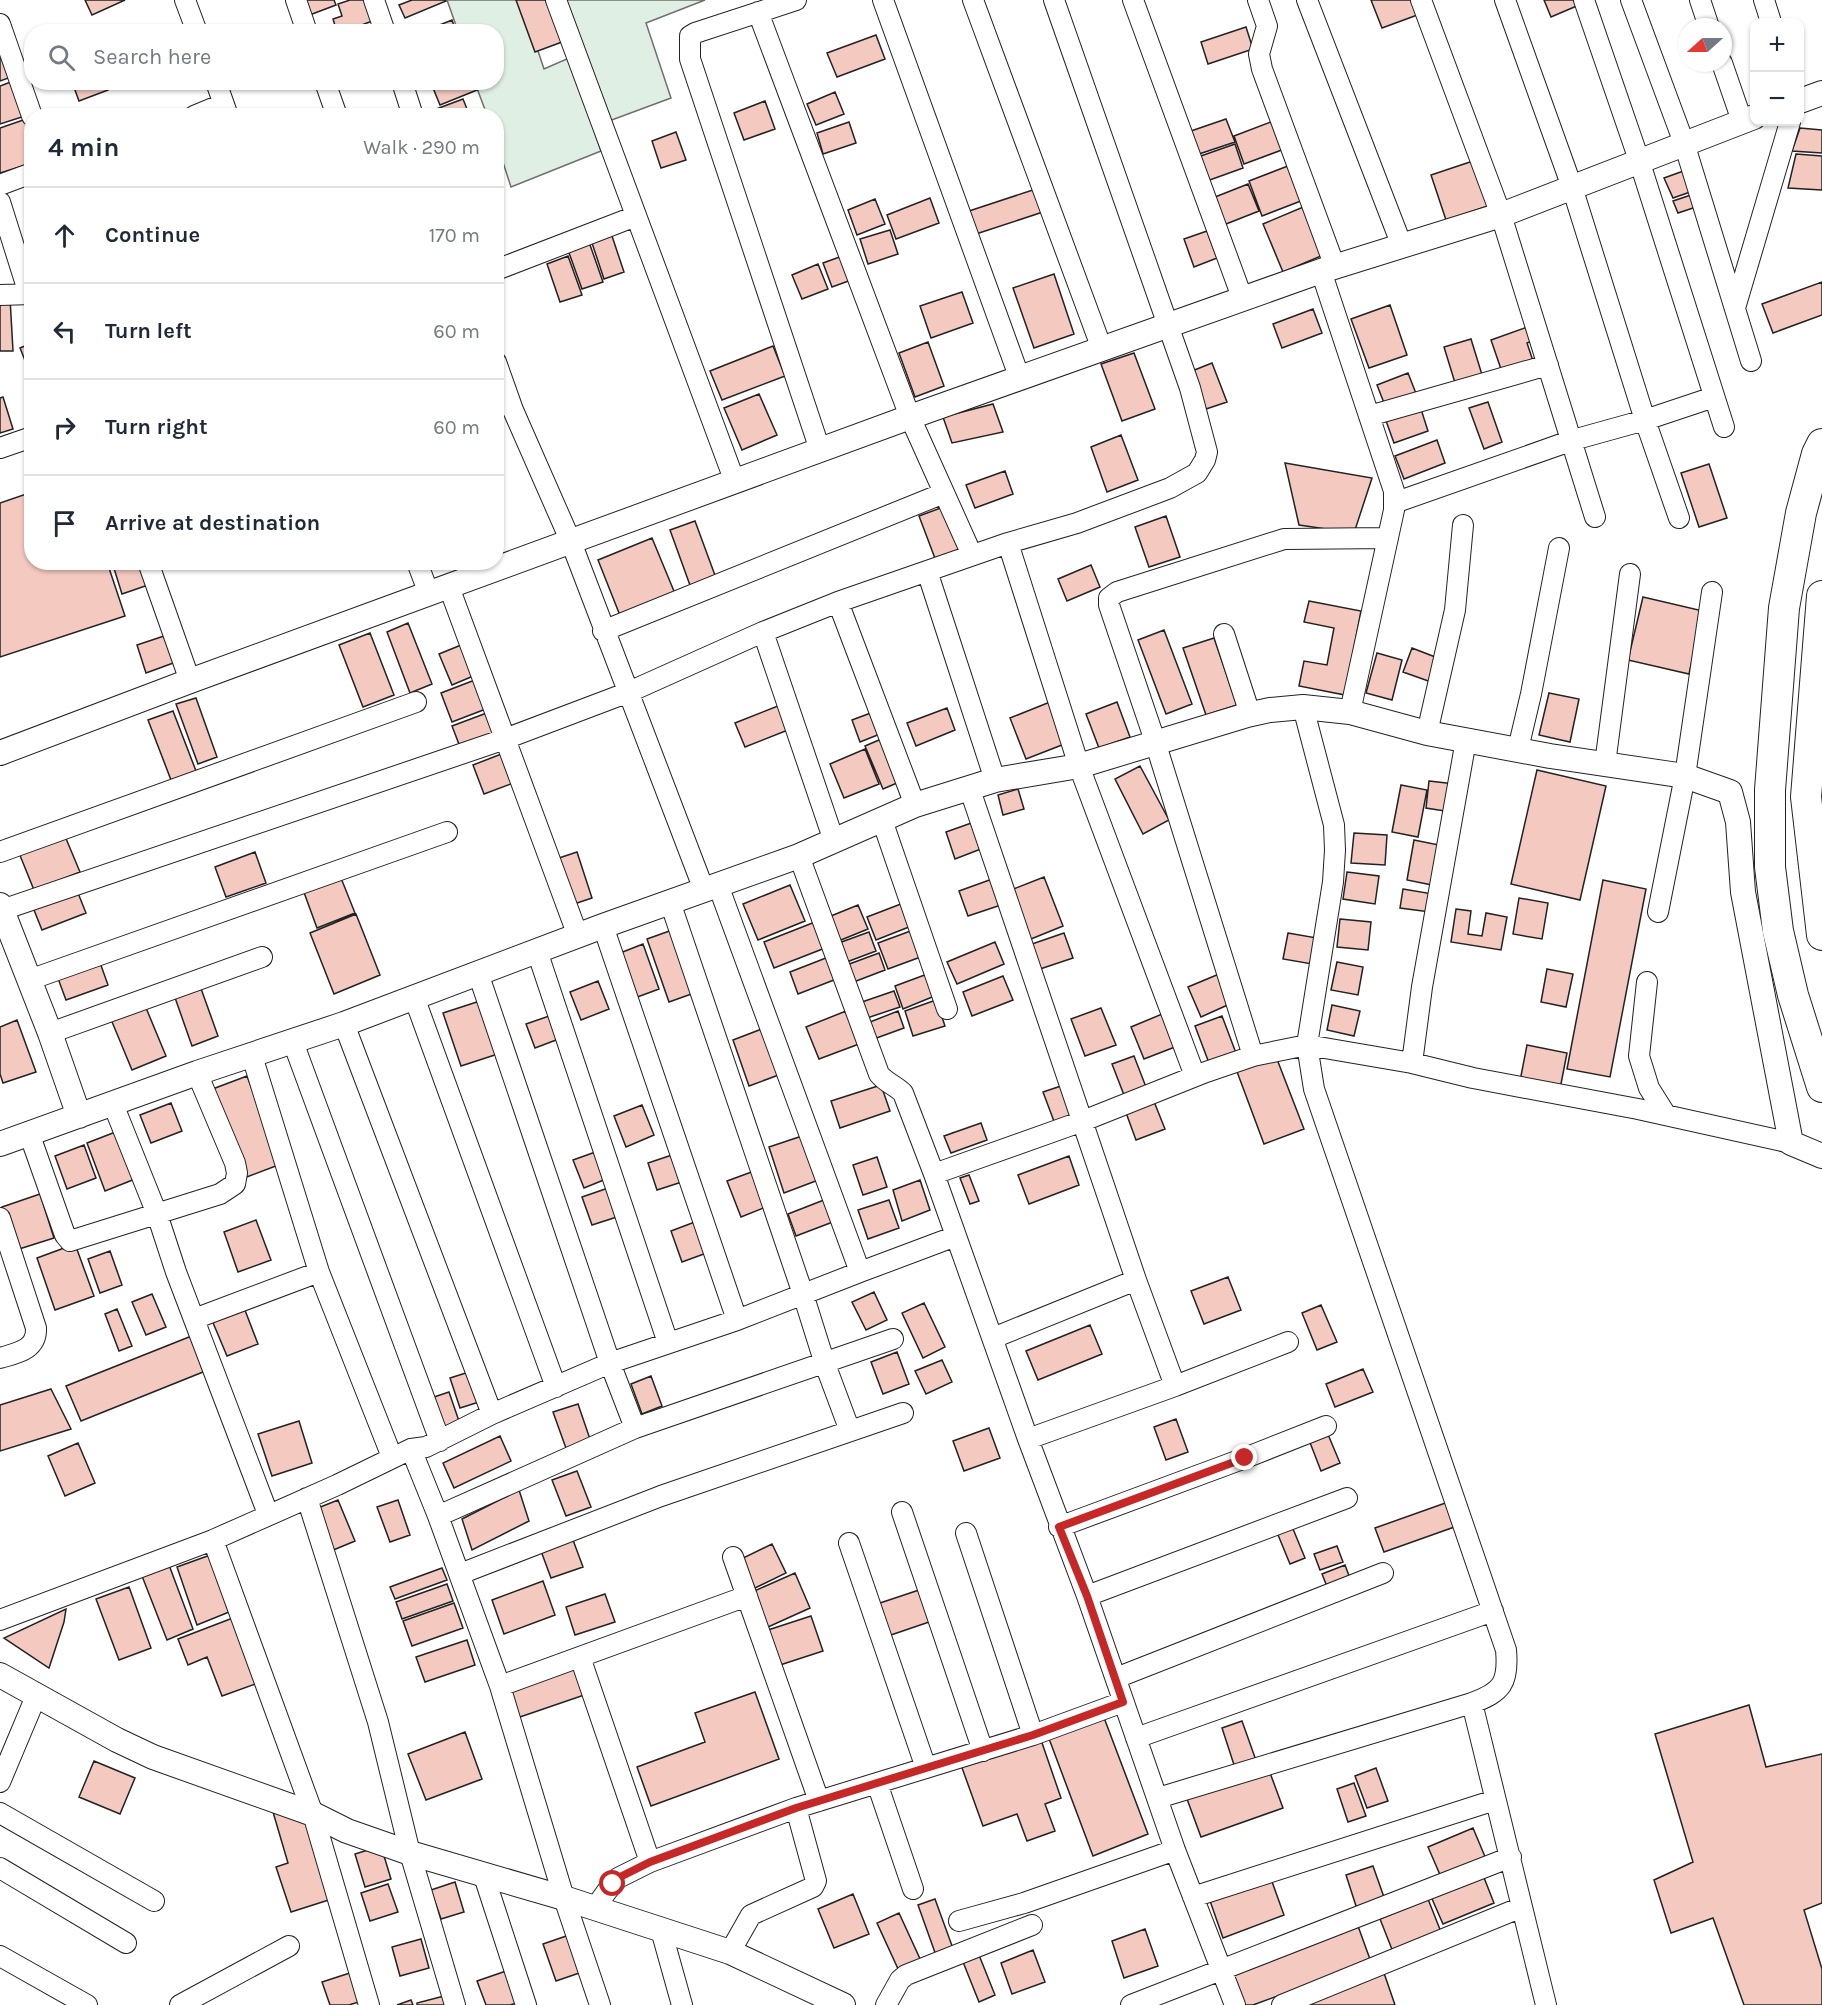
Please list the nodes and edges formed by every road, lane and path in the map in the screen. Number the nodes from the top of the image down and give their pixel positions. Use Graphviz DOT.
graph roads {
  1 [pos="185,0"];
  2 [pos="296,0"];
  3 [pos="374,0"];
  4 [pos="556,0"];
  5 [pos="796,0"];
  6 [pos="884,0"];
  7 [pos="973,0"];
  8 [pos="1054,0"];
  9 [pos="1133,0"];
  10 [pos="1258,0"];
  11 [pos="1307,0"];
  12 [pos="1421,0"];
  13 [pos="1505,0"];
  14 [pos="1584,0"];
  15 [pos="1631,0"];
  16 [pos="1700,0"];
  17 [pos="1764,0"];
  18 [pos="758,12"];
  19 [pos="1706,18"];
  20 [pos="1770,18"];
  21 [pos="0,24"];
  22 [pos="194,24"];
  23 [pos="304,24"];
  24 [pos="382,24"];
  25 [pos="1726,72"];
  26 [pos="219,90"];
  27 [pos="328,90"];
  28 [pos="405,90"];
  29 [pos="1822,93"];
  30 [pos="1804,100"];
  31 [pos="29,108"];
  32 [pos="225,108"];
  33 [pos="334,108"];
  34 [pos="410,108"];
  35 [pos="1748,119"];
  36 [pos="1789,126"];
  37 [pos="1684,143"];
  38 [pos="1639,160"];
  39 [pos="24,176"];
  40 [pos="0,185"];
  41 [pos="1572,187"];
  42 [pos="0,202"];
  43 [pos="1501,215"];
  44 [pos="636,216"];
  45 [pos="1402,246"];
  46 [pos="504,267"];
  47 [pos="1328,269"];
  48 [pos="24,276"];
  49 [pos="24,294"];
  50 [pos="0,295"];
  51 [pos="1243,300"];
  52 [pos="1735,308"];
  53 [pos="1167,325"];
  54 [pos="1102,349"];
  55 [pos="1751,360"];
  56 [pos="1548,365"];
  57 [pos="1020,379"];
  58 [pos="504,385"];
  59 [pos="1714,397"];
  60 [pos="1369,416"];
  61 [pos="910,417"];
  62 [pos="1645,420"];
  63 [pos="1724,427"];
  64 [pos="24,440"];
  65 [pos="1573,440"];
  66 [pos="1822,444"];
  67 [pos="0,448"];
  68 [pos="820,450"];
  69 [pos="735,482"];
  70 [pos="944,493"];
  71 [pos="1394,503"];
  72 [pos="1595,517"];
  73 [pos="1679,518"];
  74 [pos="1463,525"];
  75 [pos="1388,538"];
  76 [pos="571,542"];
  77 [pos="1008,543"];
  78 [pos="1559,548"];
  79 [pos="972,555"];
  80 [pos="504,563"];
  81 [pos="151,570"];
  82 [pos="423,570"];
  83 [pos="484,570"];
  84 [pos="927,571"];
  85 [pos="1630,574"];
  86 [pos="439,590"];
  87 [pos="1713,592"];
  88 [pos="1822,596"];
  89 [pos="838,602"];
  90 [pos="603,631"];
  91 [pos="763,632"];
  92 [pos="1224,634"];
  93 [pos="190,681"];
  94 [pos="629,692"];
  95 [pos="416,702"];
  96 [pos="1303,707"];
  97 [pos="1350,712"];
  98 [pos="1250,714"];
  99 [pos="1426,733"];
  100 [pos="505,739"];
  101 [pos="1466,740"];
  102 [pos="1155,743"];
  103 [pos="1518,750"];
  104 [pos="0,753"];
  105 [pos="1605,764"];
  106 [pos="1079,766"];
  107 [pos="1685,776"];
  108 [pos="995,780"];
  109 [pos="969,787"];
  110 [pos="915,805"];
  111 [pos="882,820"];
  112 [pos="447,832"];
  113 [pos="834,841"];
  114 [pos="0,852"];
  115 [pos="799,856"];
  116 [pos="711,887"];
  117 [pos="670,902"];
  118 [pos="1,908"];
  119 [pos="1658,912"];
  120 [pos="603,926"];
  121 [pos="1822,935"];
  122 [pos="578,936"];
  123 [pos="7,943"];
  124 [pos="537,951"];
  125 [pos="262,957"];
  126 [pos="478,973"];
  127 [pos="29,980"];
  128 [pos="1647,982"];
  129 [pos="414,997"];
  130 [pos="947,1009"];
  131 [pos="344,1024"];
  132 [pos="50,1033"];
  133 [pos="293,1042"];
  134 [pos="1307,1045"];
  135 [pos="252,1056"];
  136 [pos="1253,1056"];
  137 [pos="1412,1063"];
  138 [pos="197,1073"];
  139 [pos="1195,1076"];
  140 [pos="1822,1087"];
  141 [pos="113,1104"];
  142 [pos="1666,1115"];
  143 [pos="79,1116"];
  144 [pos="1083,1121"];
  145 [pos="29,1132"];
  146 [pos="1791,1143"];
  147 [pos="0,1144"];
  148 [pos="1822,1156"];
  149 [pos="934,1174"];
  150 [pos="157,1214"];
  151 [pos="0,1218"];
  152 [pos="956,1236"];
  153 [pos="319,1272"];
  154 [pos="860,1272"];
  155 [pos="1136,1280"];
  156 [pos="804,1294"];
  157 [pos="194,1319"];
  158 [pos="737,1320"];
  159 [pos="993,1338"];
  160 [pos="893,1339"];
  161 [pos="1288,1341"];
  162 [pos="668,1342"];
  163 [pos="0,1358"];
  164 [pos="609,1363"];
  165 [pos="825,1364"];
  166 [pos="1175,1386"];
  167 [pos="556,1387"];
  168 [pos="903,1413"];
  169 [pos="492,1414"];
  170 [pos="1326,1426"];
  171 [pos="634,1428"];
  172 [pos="850,1431"];
  173 [pos="1028,1439"];
  174 [pos="440,1441"];
  175 [pos="411,1449"];
  176 [pos="392,1457"];
  177 [pos="307,1498"];
  178 [pos="1347,1498"];
  179 [pos="902,1512"];
  180 [pos="268,1514"];
  181 [pos="438,1516"];
  182 [pos="1059,1527"];
  183 [pos="966,1533"];
  184 [pos="213,1540"];
  185 [pos="849,1543"];
  186 [pos="733,1557"];
  187 [pos="1383,1573"];
  188 [pos="460,1574"];
  189 [pos="747,1596"];
  190 [pos="1087,1596"];
  191 [pos="1492,1611"];
  192 [pos="0,1620"];
  193 [pos="580,1657"];
  194 [pos="0,1675"];
  195 [pos="1116,1678"];
  196 [pos="500,1686"];
  197 [pos="37,1694"];
  198 [pos="1123,1702"];
  199 [pos="1472,1703"];
  200 [pos="1033,1735"];
  201 [pos="1136,1738"];
  202 [pos="983,1751"];
  203 [pos="926,1768"];
  204 [pos="0,1782"];
  205 [pos="877,1783"];
  206 [pos="1158,1798"];
  207 [pos="1496,1800"];
  208 [pos="819,1801"];
  209 [pos="796,1808"];
  210 [pos="0,1813"];
  211 [pos="313,1814"];
  212 [pos="1175,1850"];
  213 [pos="410,1853"];
  214 [pos="1511,1857"];
  215 [pos="650,1862"];
  216 [pos="0,1868"];
  217 [pos="484,1876"];
  218 [pos="913,1889"];
  219 [pos="1193,1897"];
  220 [pos="564,1898"];
  221 [pos="154,1901"];
  222 [pos="1522,1907"];
  223 [pos="595,1908"];
  224 [pos="959,1921"];
  225 [pos="1032,1925"];
  226 [pos="661,1930"];
  227 [pos="126,1943"];
  228 [pos="289,1946"];
  229 [pos="730,1952"];
  230 [pos="0,1956"];
  231 [pos="1221,1969"];
  232 [pos="87,2005"];
  233 [pos="180,2005"];
  234 [pos="369,2005"];
  235 [pos="455,2005"];
  236 [pos="526,2005"];
  237 [pos="600,2005"];
  238 [pos="682,2005"];
  239 [pos="843,2005"];
  240 [pos="886,2005"];
  241 [pos="1131,2005"];
  242 [pos="1235,2005"];
  243 [pos="1282,2005"];
  244 [pos="1545,2005"];
  1 -- 22 [label="street"];
  2 -- 23 [label="street"];
  3 -- 24 [label="street"];
  4 -- 44 [label="street"];
  5 -- 18 [label="street"];
  6 -- 57 [label="street"];
  7 -- 54 [label="street"];
  8 -- 53 [label="street"];
  9 -- 51 [label="street"];
  10 -- 47 [label="street"];
  11 -- 45 [label="street"];
  12 -- 43 [label="street"];
  13 -- 41 [label="street"];
  14 -- 38 [label="street"];
  15 -- 37 [label="street"];
  16 -- 19 [label="street"];
  17 -- 20 [label="street"];
  18 -- 61 [label="street"];
  18 -- 68 [label="street"];
  21 -- 31 [label="street"];
  25 -- 35 [label="street"];
  26 -- 32 [label="street"];
  27 -- 33 [label="street"];
  28 -- 34 [label="street"];
  29 -- 30 [label="street"];
  35 -- 37 [label="street"];
  36 -- 52 [label="street"];
  37 -- 38 [label="street"];
  37 -- 52 [label="street"];
  38 -- 41 [label="street"];
  38 -- 59 [label="street"];
  39 -- 40 [label="street"];
  41 -- 43 [label="street"];
  41 -- 62 [label="street"];
  42 -- 48 [label="street"];
  43 -- 45 [label="street"];
  43 -- 56 [label="street"];
  44 -- 46 [label="street"];
  44 -- 69 [label="street"];
  45 -- 47 [label="street"];
  47 -- 51 [label="street"];
  47 -- 60 [label="street"];
  49 -- 50 [label="street"];
  51 -- 53 [label="street"];
  52 -- 55 [label="street"];
  53 -- 54 [label="street"];
  53 -- 77 [label="street"];
  54 -- 57 [label="street"];
  56 -- 60 [label="street"];
  56 -- 65 [label="street"];
  57 -- 61 [label="street"];
  58 -- 76 [label="street"];
  59 -- 62 [label="street"];
  59 -- 63 [label="street"];
  60 -- 71 [label="street"];
  61 -- 68 [label="street"];
  61 -- 70 [label="street"];
  62 -- 65 [label="street"];
  62 -- 73 [label="street"];
  64 -- 67 [label="street"];
  65 -- 71 [label="street"];
  65 -- 72 [label="street"];
  66 -- 140 [label="main road"];
  68 -- 69 [label="street"];
  69 -- 76 [label="street"];
  70 -- 79 [label="street"];
  70 -- 90 [label="street"];
  71 -- 75 [label="street"];
  74 -- 99 [label="street"];
  75 -- 97 [label="street"];
  75 -- 102 [label="street"];
  76 -- 80 [label="street"];
  76 -- 90 [label="street"];
  77 -- 79 [label="street"];
  77 -- 106 [label="street"];
  78 -- 103 [label="street"];
  79 -- 84 [label="street"];
  81 -- 93 [label="street"];
  82 -- 86 [label="street"];
  83 -- 86 [label="street"];
  84 -- 89 [label="street"];
  84 -- 108 [label="street"];
  85 -- 105 [label="street"];
  86 -- 93 [label="street"];
  86 -- 100 [label="street"];
  87 -- 107 [label="street"];
  88 -- 121 [label="main road"];
  89 -- 91 [label="street"];
  89 -- 110 [label="street"];
  90 -- 94 [label="street"];
  91 -- 94 [label="street"];
  91 -- 113 [label="street"];
  92 -- 98 [label="street"];
  93 -- 104 [label="street"];
  94 -- 100 [label="street"];
  94 -- 116 [label="street"];
  95 -- 114 [label="street"];
  96 -- 97 [label="street"];
  96 -- 98 [label="street"];
  96 -- 134 [label="street"];
  97 -- 99 [label="street"];
  98 -- 102 [label="street"];
  99 -- 101 [label="street"];
  100 -- 118 [label="street"];
  100 -- 122 [label="street"];
  101 -- 103 [label="street"];
  101 -- 137 [label="street"];
  102 -- 106 [label="street"];
  102 -- 136 [label="street"];
  103 -- 105 [label="street"];
  105 -- 107 [label="street"];
  106 -- 108 [label="street"];
  106 -- 139 [label="street"];
  107 -- 119 [label="street"];
  107 -- 146 [label="street"];
  108 -- 109 [label="street"];
  109 -- 110 [label="street"];
  109 -- 144 [label="street"];
  110 -- 111 [label="street"];
  111 -- 113 [label="street"];
  111 -- 130 [label="street"];
  112 -- 127 [label="street"];
  113 -- 115 [label="street"];
  115 -- 116 [label="street"];
  115 -- 149 [label="street"];
  116 -- 117 [label="street"];
  116 -- 154 [label="street"];
  117 -- 120 [label="street"];
  117 -- 156 [label="street"];
  118 -- 123 [label="street"];
  120 -- 122 [label="street"];
  120 -- 158 [label="street"];
  122 -- 124 [label="street"];
  123 -- 127 [label="street"];
  124 -- 126 [label="street"];
  124 -- 162 [label="street"];
  125 -- 132 [label="street"];
  126 -- 129 [label="street"];
  126 -- 164 [label="street"];
  127 -- 132 [label="street"];
  128 -- 142 [label="street"];
  129 -- 131 [label="street"];
  129 -- 167 [label="street"];
  131 -- 133 [label="street"];
  131 -- 169 [label="street"];
  132 -- 143 [label="street"];
  133 -- 135 [label="street"];
  133 -- 174 [label="street"];
  134 -- 136 [label="street"];
  134 -- 137 [label="street"];
  134 -- 191 [label="street"];
  135 -- 138 [label="street"];
  135 -- 153 [label="street"];
  136 -- 139 [label="street"];
  137 -- 142 [label="street"];
  138 -- 141 [label="street"];
  138 -- 150 [label="street"];
  139 -- 144 [label="street"];
  141 -- 143 [label="street"];
  141 -- 150 [label="street"];
  142 -- 146 [label="street"];
  143 -- 145 [label="street"];
  144 -- 149 [label="street"];
  144 -- 155 [label="street"];
  145 -- 147 [label="street"];
  145 -- 150 [label="street"];
  146 -- 148 [label="street"];
  149 -- 152 [label="street"];
  150 -- 157 [label="street"];
  151 -- 163 [label="street"];
  152 -- 154 [label="street"];
  152 -- 159 [label="street"];
  153 -- 157 [label="street"];
  153 -- 176 [label="street"];
  154 -- 156 [label="street"];
  155 -- 159 [label="street"];
  155 -- 166 [label="street"];
  156 -- 158 [label="street"];
  156 -- 165 [label="street"];
  157 -- 180 [label="street"];
  158 -- 162 [label="street"];
  159 -- 173 [label="street"];
  160 -- 165 [label="street"];
  161 -- 166 [label="street"];
  162 -- 164 [label="street"];
  164 -- 167 [label="street"];
  164 -- 171 [label="street"];
  165 -- 171 [label="street"];
  165 -- 172 [label="street"];
  166 -- 173 [label="street"];
  167 -- 169 [label="street"];
  168 -- 172 [label="street"];
  169 -- 174 [label="street"];
  170 -- 182 [label="street"];
  171 -- 181 [label="street"];
  172 -- 188 [label="street"];
  173 -- 182 [label="street"];
  174 -- 175 [label="street"];
  175 -- 176 [label="street"];
  175 -- 181 [label="street"];
  176 -- 177 [label="street"];
  177 -- 180 [label="street"];
  177 -- 213 [label="street"];
  178 -- 190 [label="street"];
  179 -- 202 [label="street"];
  180 -- 184 [label="street"];
  181 -- 188 [label="street"];
  182 -- 190 [label="street"];
  183 -- 200 [label="street"];
  184 -- 192 [label="street"];
  184 -- 211 [label="street"];
  185 -- 203 [label="street"];
  186 -- 189 [label="street"];
  187 -- 195 [label="street"];
  188 -- 196 [label="street"];
  189 -- 193 [label="street"];
  189 -- 208 [label="street"];
  190 -- 195 [label="street"];
  191 -- 199 [label="street"];
  191 -- 201 [label="street"];
  193 -- 196 [label="street"];
  193 -- 215 [label="street"];
  194 -- 197 [label="street"];
  195 -- 198 [label="street"];
  196 -- 220 [label="street"];
  197 -- 204 [label="street"];
  197 -- 211 [label="street"];
  198 -- 200 [label="street"];
  198 -- 201 [label="street"];
  199 -- 206 [label="street"];
  199 -- 207 [label="street"];
  200 -- 202 [label="street"];
  201 -- 206 [label="street"];
  202 -- 203 [label="street"];
  203 -- 205 [label="street"];
  205 -- 208 [label="street"];
  205 -- 218 [label="street"];
  206 -- 212 [label="street"];
  207 -- 214 [label="street"];
  207 -- 219 [label="street"];
  208 -- 209 [label="street"];
  209 -- 215 [label="street"];
  209 -- 229 [label="street"];
  210 -- 221 [label="street"];
  211 -- 213 [label="street"];
  211 -- 234 [label="street"];
  212 -- 219 [label="street"];
  212 -- 224 [label="street"];
  213 -- 217 [label="street"];
  213 -- 235 [label="street"];
  214 -- 222 [label="street"];
  214 -- 231 [label="street"];
  215 -- 223 [label="street"];
  216 -- 227 [label="street"];
  217 -- 220 [label="street"];
  217 -- 236 [label="street"];
  219 -- 231 [label="street"];
  220 -- 223 [label="street"];
  220 -- 237 [label="street"];
  222 -- 243 [label="street"];
  222 -- 244 [label="street"];
  223 -- 226 [label="street"];
  225 -- 240 [label="street"];
  226 -- 229 [label="street"];
  226 -- 238 [label="street"];
  228 -- 233 [label="street"];
  229 -- 239 [label="street"];
  230 -- 232 [label="street"];
  231 -- 241 [label="street"];
  231 -- 242 [label="street"];
}
